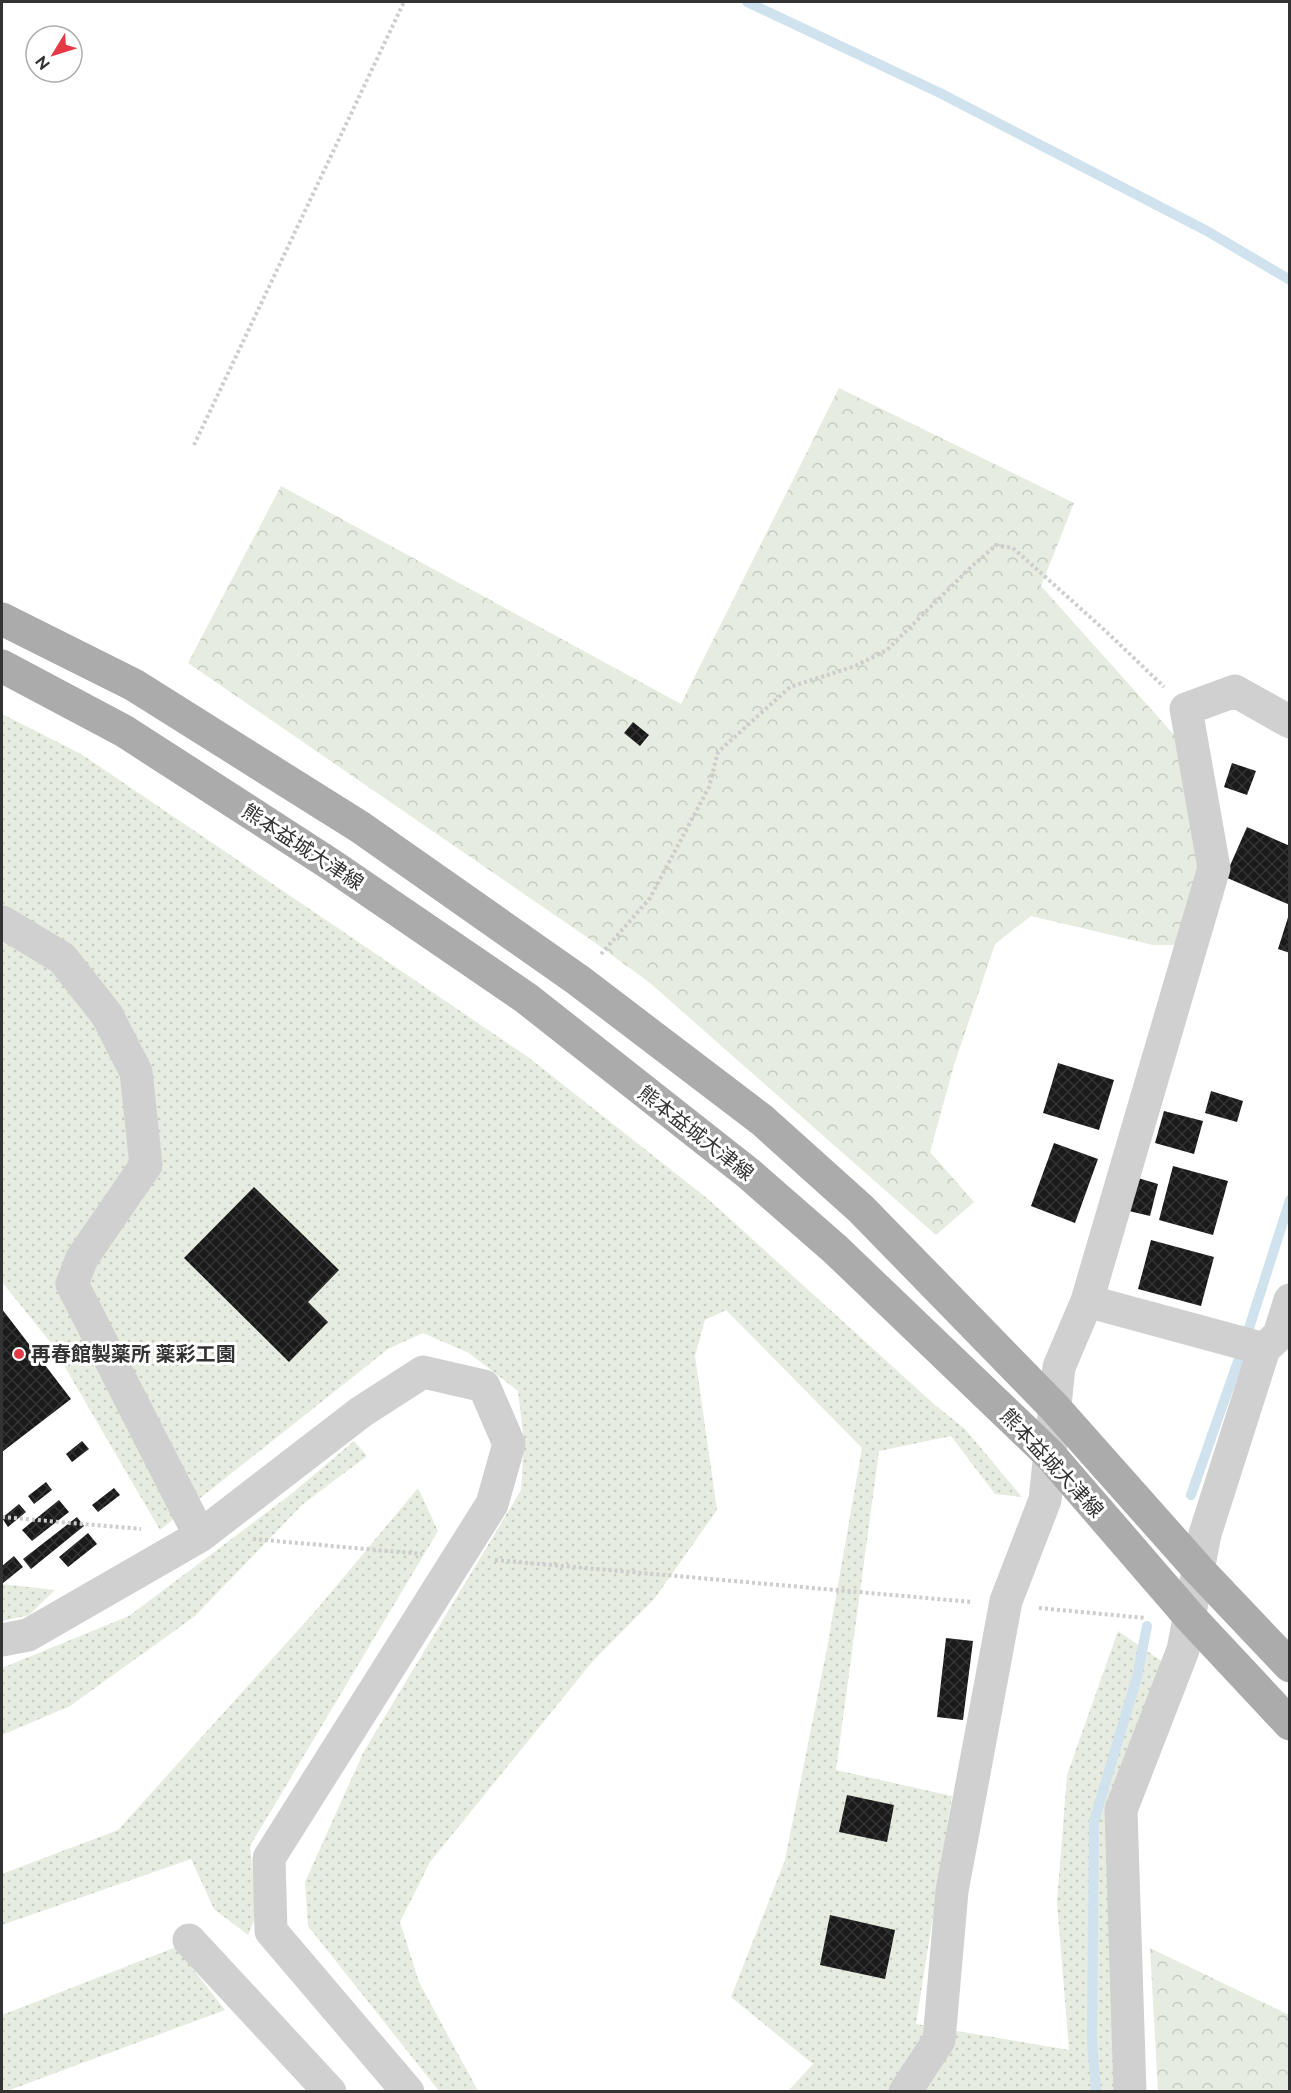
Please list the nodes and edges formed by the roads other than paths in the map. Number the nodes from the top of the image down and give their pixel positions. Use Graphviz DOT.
graph roads {
  1 [pos="2,619"];
  2 [pos="2,666"];
  3 [pos="1290,722"];
  4 [pos="2,922"];
  5 [pos="1290,1300"];
  6 [pos="1087,1301"];
  7 [pos="1262,1341"];
  8 [pos="1054,1407"];
  9 [pos="1050,1455"];
  10 [pos="200,1536"];
  11 [pos="1198,1569"];
  12 [pos="1189,1616"];
  13 [pos="2,1640"];
  14 [pos="1290,1666"];
  15 [pos="1290,1724"];
  16 [pos="189,1940"];
  17 [pos="330,2091"];
  18 [pos="408,2091"];
  19 [pos="905,2091"];
  20 [pos="1130,2091"];
  1 -- 8 [label="main road, 熊本益城大津線"];
  2 -- 9 [label="main road, 熊本益城大津線"];
  3 -- 6 [label="street"];
  4 -- 10 [label="street"];
  5 -- 7 [label="street"];
  6 -- 7 [label="street"];
  6 -- 8 [label="street"];
  7 -- 11 [label="street"];
  8 -- 9 [label="street"];
  8 -- 11 [label="main road, 熊本益城大津線"];
  9 -- 12 [label="main road, 熊本益城大津線"];
  9 -- 19 [label="street"];
  10 -- 13 [label="street"];
  10 -- 18 [label="street"];
  11 -- 12 [label="street"];
  11 -- 14 [label="main road, 熊本益城大津線"];
  12 -- 15 [label="main road, 熊本益城大津線"];
  12 -- 20 [label="street"];
  16 -- 17 [label="street"];
}
